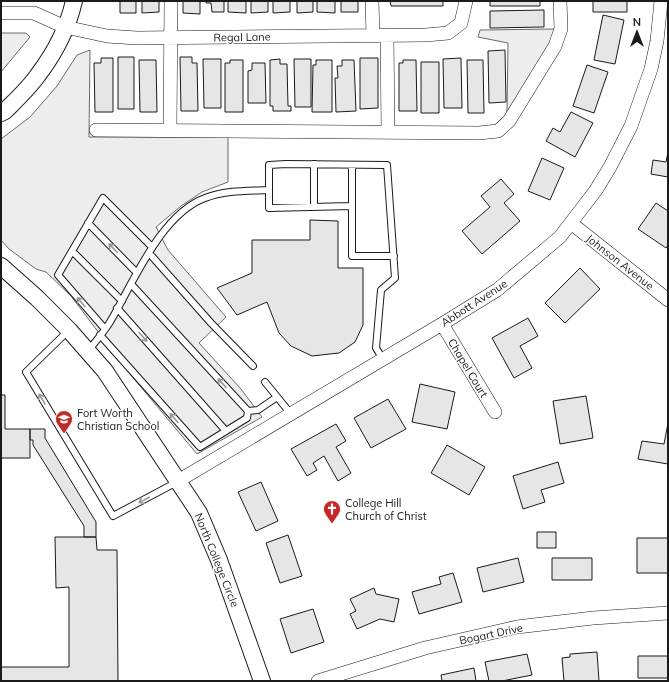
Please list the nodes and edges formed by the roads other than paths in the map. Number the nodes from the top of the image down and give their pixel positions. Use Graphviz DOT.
graph roads {
  1 [pos="74,1"];
  2 [pos="171,1"];
  3 [pos="372,1"];
  4 [pos="466,1"];
  5 [pos="560,1"];
  6 [pos="661,1"];
  7 [pos="1,13"];
  8 [pos="65,26"];
  9 [pos="373,36"];
  10 [pos="387,36"];
  11 [pos="171,38"];
  12 [pos="1,113"];
  13 [pos="96,130"];
  14 [pos="170,130"];
  15 [pos="388,131"];
  16 [pos="314,164"];
  17 [pos="352,164"];
  18 [pos="268,190"];
  19 [pos="352,206"];
  20 [pos="314,207"];
  21 [pos="88,223"];
  22 [pos="571,223"];
  23 [pos="72,250"];
  24 [pos="150,250"];
  25 [pos="394,256"];
  26 [pos="1,266"];
  27 [pos="138,273"];
  28 [pos="131,284"];
  29 [pos="668,300"];
  30 [pos="122,301"];
  31 [pos="117,308"];
  32 [pos="442,324"];
  33 [pos="105,329"];
  34 [pos="69,330"];
  35 [pos="100,335"];
  36 [pos="88,351"];
  37 [pos="383,359"];
  38 [pos="253,366"];
  39 [pos="265,382"];
  40 [pos="277,397"];
  41 [pos="248,411"];
  42 [pos="495,412"];
  43 [pos="291,414"];
  44 [pos="226,431"];
  45 [pos="178,481"];
  46 [pos="668,612"];
  47 [pos="262,681"];
  48 [pos="318,681"];
  1 -- 8 [label="street"];
  2 -- 11 [label="street"];
  3 -- 9 [label="street"];
  4 -- 10 [label="street, Regal Lane"];
  5 -- 15 [label="street"];
  6 -- 22 [label="street, Abbott Avenue"];
  7 -- 8 [label="street, Regal Lane"];
  8 -- 11 [label="street, Regal Lane"];
  8 -- 12 [label="street"];
  9 -- 10 [label="street, Regal Lane"];
  9 -- 11 [label="street, Regal Lane"];
  10 -- 15 [label="street"];
  11 -- 14 [label="street"];
  13 -- 14 [label="street"];
  14 -- 15 [label="street"];
  16 -- 17 [label="lane"];
  16 -- 18 [label="lane"];
  16 -- 20 [label="lane"];
  17 -- 19 [label="lane"];
  17 -- 25 [label="lane"];
  18 -- 20 [label="lane"];
  18 -- 24 [label="lane"];
  19 -- 20 [label="lane"];
  19 -- 25 [label="lane"];
  21 -- 23 [label="lane"];
  21 -- 24 [label="lane"];
  27 -- 21 [label="lane, one-way"];
  22 -- 29 [label="street, Johnson Avenue"];
  22 -- 32 [label="street, Abbott Avenue"];
  23 -- 30 [label="lane"];
  33 -- 23 [label="lane, one-way"];
  24 -- 27 [label="lane"];
  24 -- 38 [label="lane"];
  25 -- 37 [label="lane"];
  26 -- 34 [label="street, North College Circle"];
  27 -- 28 [label="lane"];
  28 -- 30 [label="lane"];
  41 -- 28 [label="lane, one-way"];
  30 -- 31 [label="lane"];
  31 -- 33 [label="lane"];
  31 -- 44 [label="lane, one-way"];
  32 -- 37 [label="street, Abbott Avenue"];
  32 -- 42 [label="street, Chapel Court"];
  33 -- 35 [label="lane"];
  34 -- 36 [label="street, North College Circle"];
  45 -- 34 [label="lane, one-way"];
  35 -- 36 [label="lane"];
  44 -- 35 [label="lane, one-way"];
  36 -- 45 [label="street, North College Circle"];
  37 -- 43 [label="street, Abbott Avenue"];
  39 -- 40 [label="lane"];
  40 -- 41 [label="lane"];
  40 -- 43 [label="lane"];
  41 -- 44 [label="lane"];
  43 -- 45 [label="street, Abbott Avenue"];
  45 -- 47 [label="street, North College Circle"];
  46 -- 48 [label="street, Bogart Drive"];
}
